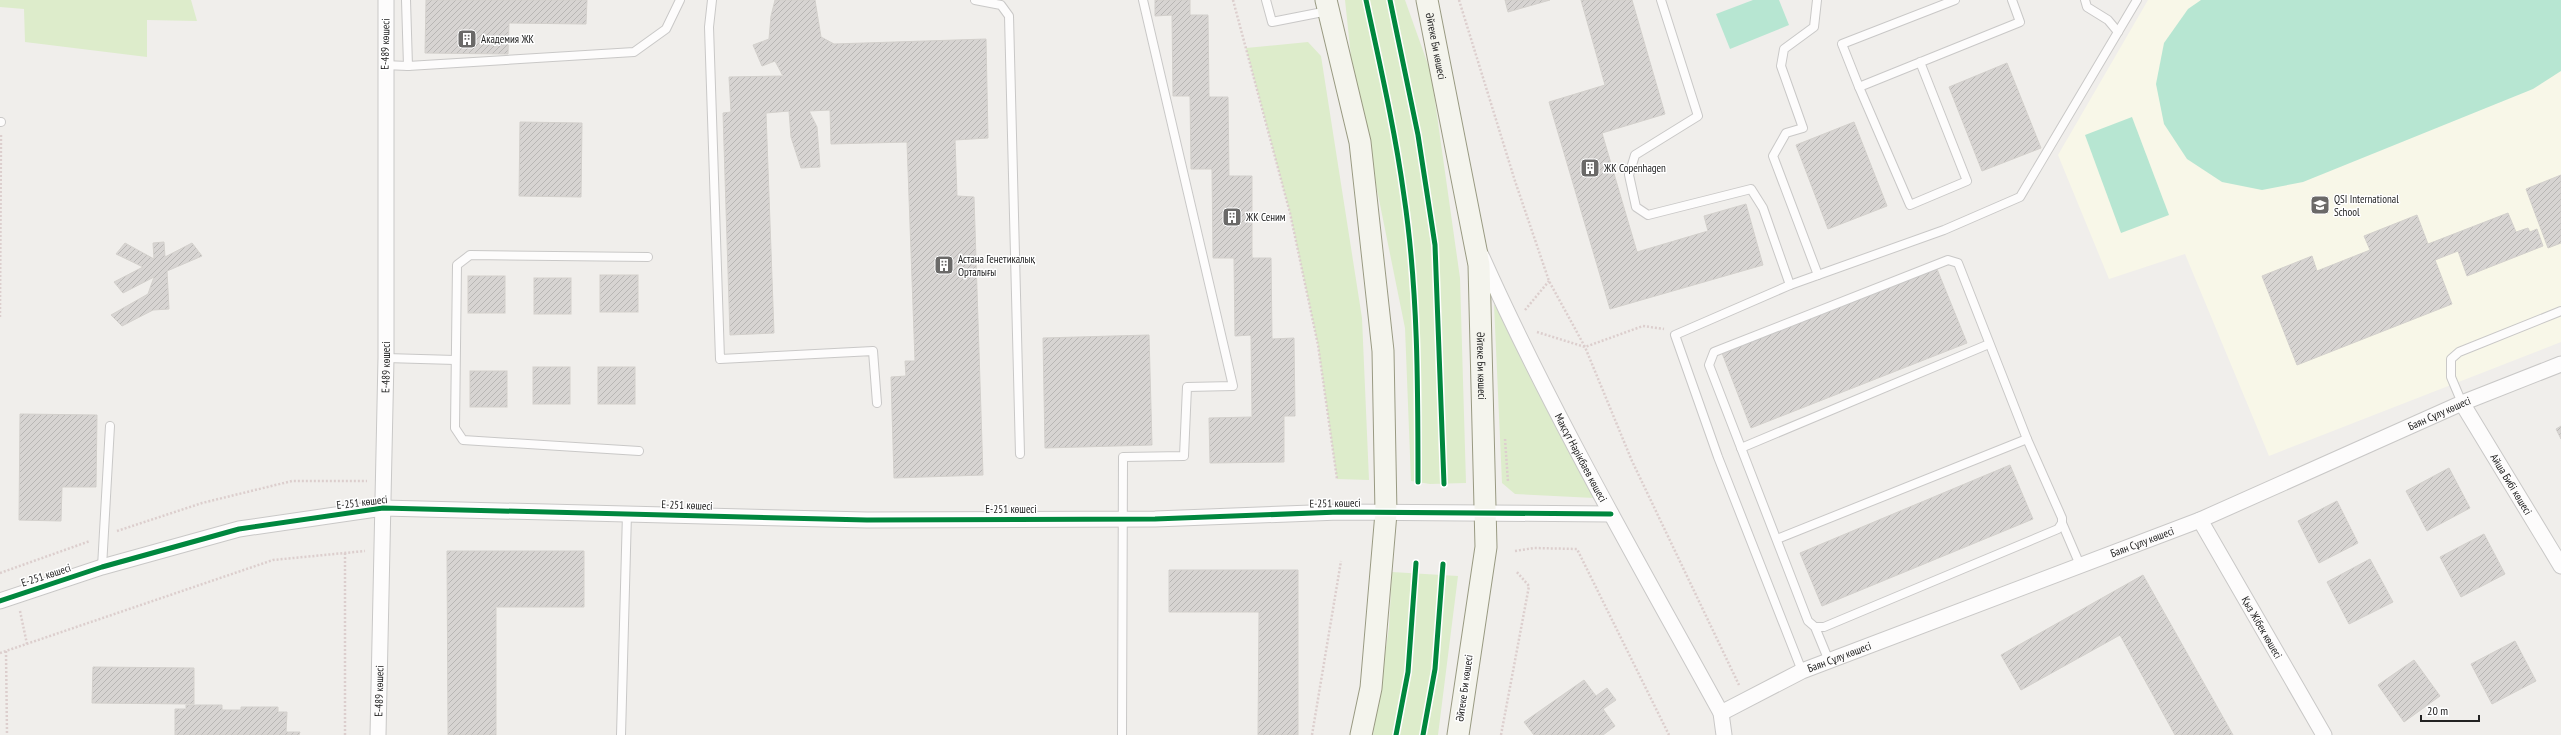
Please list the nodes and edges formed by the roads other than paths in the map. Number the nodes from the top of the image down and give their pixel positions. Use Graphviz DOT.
graph roads {
  1 [pos="386,0"];
  2 [pos="406,0"];
  3 [pos="680,0"];
  4 [pos="712,0"];
  5 [pos="975,0"];
  6 [pos="1143,0"];
  7 [pos="1266,0"];
  8 [pos="1427,0"];
  9 [pos="1661,0"];
  10 [pos="1817,0"];
  11 [pos="1955,0"];
  12 [pos="2012,0"];
  13 [pos="2084,0"];
  14 [pos="2137,0"];
  15 [pos="1941,3"];
  16 [pos="1327,5"];
  17 [pos="2118,32"];
  18 [pos="1920,62"];
  19 [pos="384,65"];
  20 [pos="408,66"];
  21 [pos="1859,87"];
  22 [pos="1475,241"];
  23 [pos="648,257"];
  24 [pos="1818,275"];
  25 [pos="1790,285"];
  26 [pos="2561,311"];
  27 [pos="1989,344"];
  28 [pos="386,358"];
  29 [pos="456,360"];
  30 [pos="2561,364"];
  31 [pos="877,403"];
  32 [pos="2462,403"];
  33 [pos="110,426"];
  34 [pos="2027,439"];
  35 [pos="1741,448"];
  36 [pos="639,451"];
  37 [pos="1020,454"];
  38 [pos="383,508"];
  39 [pos="627,513"];
  40 [pos="1386,513"];
  41 [pos="1486,513"];
  42 [pos="1611,514"];
  43 [pos="1123,518"];
  44 [pos="2200,520"];
  45 [pos="2062,523"];
  46 [pos="1777,539"];
  47 [pos="2080,565"];
  48 [pos="2561,566"];
  49 [pos="102,567"];
  50 [pos="0,601"];
  51 [pos="1815,627"];
  52 [pos="1829,661"];
  53 [pos="1802,672"];
  54 [pos="1721,714"];
  55 [pos="378,735"];
  56 [pos="621,735"];
  57 [pos="1122,735"];
  58 [pos="1361,735"];
  59 [pos="1458,735"];
  60 [pos="1724,735"];
  61 [pos="2324,735"];
  1 -- 19 [label="street, Е-489 көшесі"];
  2 -- 20 [label="lane"];
  3 -- 20 [label="lane"];
  4 -- 31 [label="lane"];
  5 -- 37 [label="lane"];
  6 -- 43 [label="lane"];
  7 -- 16 [label="lane"];
  8 -- 22 [label="street, Әйтеке Би көшесі"];
  9 -- 25 [label="lane"];
  10 -- 24 [label="lane"];
  11 -- 15 [label="lane"];
  12 -- 18 [label="lane"];
  13 -- 17 [label="lane"];
  14 -- 17 [label="lane"];
  15 -- 21 [label="lane"];
  16 -- 40 [label="street"];
  17 -- 24 [label="lane"];
  18 -- 21 [label="lane"];
  18 -- 21 [label="lane"];
  19 -- 20 [label="lane"];
  19 -- 28 [label="street, Е-489 көшесі"];
  22 -- 41 [label="street, Әйтеке Би көшесі"];
  22 -- 42 [label="street, Мақсұт Нәрікбаев көшесі"];
  23 -- 29 [label="lane"];
  24 -- 25 [label="lane"];
  25 -- 53 [label="lane"];
  26 -- 32 [label="lane"];
  27 -- 34 [label="lane"];
  27 -- 35 [label="lane"];
  27 -- 35 [label="lane"];
  28 -- 29 [label="lane"];
  28 -- 38 [label="street, Е-489 көшесі"];
  29 -- 36 [label="lane"];
  30 -- 32 [label="street, Баян Сұлу көшесі"];
  32 -- 44 [label="street, Баян Сұлу көшесі"];
  32 -- 48 [label="street, Айша Бибі көшесі"];
  33 -- 49 [label="lane"];
  34 -- 45 [label="lane"];
  34 -- 46 [label="lane"];
  35 -- 46 [label="lane"];
  38 -- 39 [label="street, Е-251 көшесі"];
  38 -- 49 [label="street, Е-251 көшесі"];
  38 -- 55 [label="street, Е-489 көшесі"];
  39 -- 43 [label="street, Е-251 көшесі"];
  39 -- 56 [label="lane"];
  40 -- 41 [label="street, Е-251 көшесі"];
  40 -- 43 [label="street, Е-251 көшесі"];
  40 -- 58 [label="street"];
  41 -- 42 [label="street, Е-251 көшесі"];
  41 -- 59 [label="street, Әйтеке Би көшесі"];
  42 -- 54 [label="street, Мақсұт Нәрікбаев көшесі"];
  43 -- 57 [label="lane"];
  44 -- 47 [label="street, Баян Сұлу көшесі"];
  44 -- 61 [label="street, Қыз Жібек көшесі"];
  45 -- 47 [label="lane"];
  45 -- 51 [label="lane"];
  46 -- 51 [label="lane"];
  47 -- 52 [label="street, Баян Сұлу көшесі"];
  49 -- 50 [label="street, Е-251 көшесі"];
  51 -- 52 [label="lane"];
  52 -- 53 [label="street, Баян Сұлу көшесі"];
  53 -- 54 [label="street, Баян Сұлу көшесі"];
  54 -- 60 [label="street, Мақсұт Нәрікбаев көшесі"];
}
